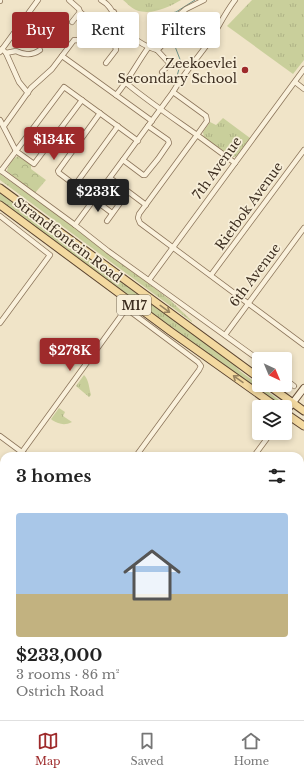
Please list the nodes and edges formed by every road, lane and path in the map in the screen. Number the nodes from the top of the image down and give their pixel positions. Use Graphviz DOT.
graph roads {
  1 [pos="38,0"];
  2 [pos="69,0"];
  3 [pos="101,0"];
  4 [pos="204,0"];
  5 [pos="235,0"];
  6 [pos="29,12"];
  7 [pos="80,12"];
  8 [pos="114,12"];
  9 [pos="77,16"];
  10 [pos="72,22"];
  11 [pos="12,35"];
  12 [pos="77,39"];
  13 [pos="139,41"];
  14 [pos="147,47"];
  15 [pos="115,48"];
  16 [pos="148,48"];
  17 [pos="1,50"];
  18 [pos="40,50"];
  19 [pos="157,50"];
  20 [pos="6,53"];
  21 [pos="62,56"];
  22 [pos="106,63"];
  23 [pos="304,69"];
  24 [pos="162,72"];
  25 [pos="294,82"];
  26 [pos="126,83"];
  27 [pos="304,89"];
  28 [pos="173,92"];
  29 [pos="28,93"];
  30 [pos="116,95"];
  31 [pos="82,100"];
  32 [pos="161,109"];
  33 [pos="100,113"];
  34 [pos="0,120"];
  35 [pos="152,121"];
  36 [pos="4,126"];
  37 [pos="118,126"];
  38 [pos="148,126"];
  39 [pos="197,135"];
  40 [pos="138,141"];
  41 [pos="304,150"];
  42 [pos="16,152"];
  43 [pos="123,160"];
  44 [pos="234,163"];
  45 [pos="0,170"];
  46 [pos="110,178"];
  47 [pos="75,185"];
  48 [pos="0,188"];
  49 [pos="128,192"];
  50 [pos="94,199"];
  51 [pos="0,205"];
  52 [pos="146,205"];
  53 [pos="112,214"];
  54 [pos="0,216"];
  55 [pos="107,221"];
  56 [pos="75,225"];
  57 [pos="304,228"];
  58 [pos="173,247"];
  59 [pos="211,275"];
  60 [pos="149,280"];
  61 [pos="249,303"];
  62 [pos="0,323"];
  63 [pos="225,335"];
  64 [pos="304,345"];
  65 [pos="252,355"];
  66 [pos="252,373"];
  67 [pos="304,388"];
  68 [pos="278,392"];
  69 [pos="267,400"];
  70 [pos="293,403"];
  71 [pos="304,411"];
  72 [pos="292,418"];
  73 [pos="304,426"];
  74 [pos="0,436"];
  75 [pos="266,440"];
  76 [pos="22,452"];
  77 [pos="139,452"];
  78 [pos="257,452"];
  1 -- 6 [label="street"];
  2 -- 7 [label="street"];
  3 -- 8 [label="street"];
  4 -- 19 [label="street"];
  5 -- 28 [label="street"];
  9 -- 10 [label="street"];
  11 -- 17 [label="street"];
  12 -- 21 [label="street"];
  13 -- 14 [label="street"];
  15 -- 22 [label="street"];
  16 -- 19 [label="street"];
  16 -- 26 [label="street"];
  17 -- 20 [label="street"];
  18 -- 20 [label="street"];
  19 -- 24 [label="street"];
  20 -- 29 [label="street"];
  21 -- 29 [label="street"];
  21 -- 30 [label="street"];
  23 -- 25 [label="street, 7th Avenue"];
  25 -- 27 [label="street"];
  25 -- 44 [label="street, 7th Avenue"];
  26 -- 30 [label="street"];
  26 -- 32 [label="street"];
  28 -- 32 [label="street"];
  28 -- 39 [label="street"];
  29 -- 36 [label="street"];
  30 -- 35 [label="street"];
  31 -- 33 [label="street"];
  31 -- 42 [label="street"];
  31 -- 42 [label="street"];
  32 -- 35 [label="street"];
  32 -- 39 [label="street"];
  33 -- 37 [label="street"];
  33 -- 47 [label="street"];
  34 -- 36 [label="street"];
  35 -- 38 [label="street"];
  36 -- 42 [label="street"];
  37 -- 40 [label="street"];
  37 -- 47 [label="street"];
  38 -- 40 [label="street"];
  38 -- 43 [label="street"];
  39 -- 44 [label="street"];
  39 -- 52 [label="street"];
  40 -- 43 [label="street"];
  41 -- 59 [label="street, Rietbok Avenue"];
  42 -- 45 [label="street"];
  43 -- 46 [label="street"];
  44 -- 58 [label="street, 7th Avenue"];
  45 -- 56 [label="street, Strandfontein Road"];
  46 -- 49 [label="street"];
  46 -- 50 [label="street"];
  47 -- 50 [label="street"];
  48 -- 66 [label="main road, Strandfontein Road / M17, one-way"];
  49 -- 52 [label="street"];
  49 -- 53 [label="street"];
  50 -- 53 [label="street"];
  50 -- 56 [label="street"];
  69 -- 51 [label="main road, Strandfontein Road / M17, one-way"];
  52 -- 58 [label="street"];
  53 -- 55 [label="street"];
  54 -- 62 [label="street"];
  56 -- 60 [label="street, Strandfontein Road"];
  57 -- 61 [label="street, 6th Avenue"];
  58 -- 59 [label="street"];
  58 -- 60 [label="street, 7th Avenue"];
  59 -- 61 [label="street"];
  60 -- 63 [label="street, Strandfontein Road"];
  61 -- 63 [label="street, 6th Avenue"];
  61 -- 64 [label="street"];
  63 -- 65 [label="street, Strandfontein Road"];
  67 -- 70 [label="main road"];
  68 -- 70 [label="main road"];
  70 -- 71 [label="main road"];
  72 -- 73 [label="main road"];
  74 -- 76 [label="street"];
  75 -- 78 [label="street"];
  76 -- 77 [label="street"];
}
